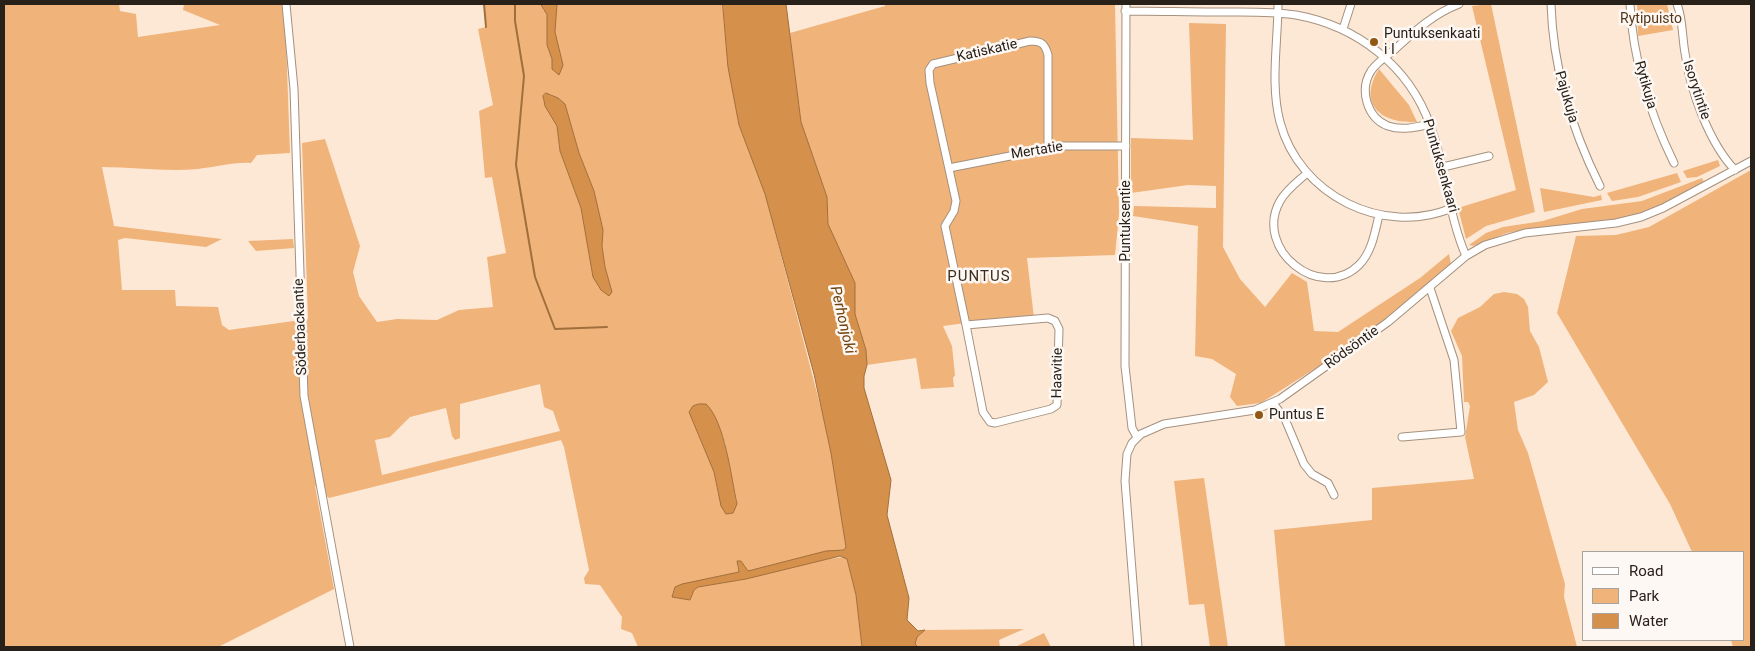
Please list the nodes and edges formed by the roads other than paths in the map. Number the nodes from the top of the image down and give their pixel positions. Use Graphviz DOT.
graph roads {
  1 [pos="286,4"];
  2 [pos="1278,4"];
  3 [pos="1352,4"];
  4 [pos="1439,4"];
  5 [pos="1460,4"];
  6 [pos="1551,4"];
  7 [pos="1630,4"];
  8 [pos="1677,4"];
  9 [pos="1126,7"];
  10 [pos="1440,12"];
  11 [pos="1278,13"];
  12 [pos="1343,30"];
  13 [pos="1385,57"];
  14 [pos="1430,124"];
  15 [pos="1126,146"];
  16 [pos="1048,148"];
  17 [pos="1489,156"];
  18 [pos="1751,161"];
  19 [pos="1674,163"];
  20 [pos="1442,167"];
  21 [pos="948,168"];
  22 [pos="1735,170"];
  23 [pos="1306,174"];
  24 [pos="1600,186"];
  25 [pos="1452,208"];
  26 [pos="1379,215"];
  27 [pos="1466,256"];
  28 [pos="1430,288"];
  29 [pos="966,325"];
  30 [pos="1272,403"];
  31 [pos="1137,437"];
  32 [pos="1402,438"];
  33 [pos="1334,495"];
  34 [pos="350,647"];
  35 [pos="1138,647"];
  1 -- 34 [label="street, Söderbackantie"];
  2 -- 11 [label="street"];
  3 -- 12 [label="street"];
  4 -- 10 [label="street"];
  5 -- 10 [label="street"];
  6 -- 24 [label="street, Pajukuja"];
  7 -- 19 [label="street, Rytikuja"];
  8 -- 22 [label="street, Isorytintie"];
  9 -- 11 [label="street, Puntuksenkaari"];
  9 -- 15 [label="street, Puntuksentie"];
  10 -- 13 [label="street"];
  11 -- 12 [label="street, Puntuksenkaari"];
  11 -- 23 [label="street"];
  12 -- 13 [label="street, Puntuksenkaari"];
  13 -- 14 [label="street, Puntuksenkaari"];
  13 -- 14 [label="street"];
  14 -- 20 [label="street, Puntuksenkaari"];
  15 -- 16 [label="street, Mertatie"];
  15 -- 31 [label="street, Puntuksentie"];
  16 -- 21 [label="street, Mertatie"];
  16 -- 21 [label="street, Katiskatie"];
  17 -- 20 [label="street"];
  18 -- 22 [label="street, Rödsöntie"];
  20 -- 25 [label="street, Puntuksenkaari"];
  21 -- 29 [label="street, Haavitie"];
  22 -- 27 [label="street, Rödsöntie"];
  23 -- 26 [label="street"];
  23 -- 26 [label="street"];
  25 -- 26 [label="street"];
  25 -- 27 [label="street, Puntuksenkaari"];
  27 -- 28 [label="street, Rödsöntie"];
  28 -- 30 [label="street, Rödsöntie"];
  28 -- 32 [label="street"];
  29 -- 29 [label="street, Haavitie"];
  30 -- 31 [label="street, Rödsöntie"];
  30 -- 33 [label="street"];
  31 -- 35 [label="street"];
}
